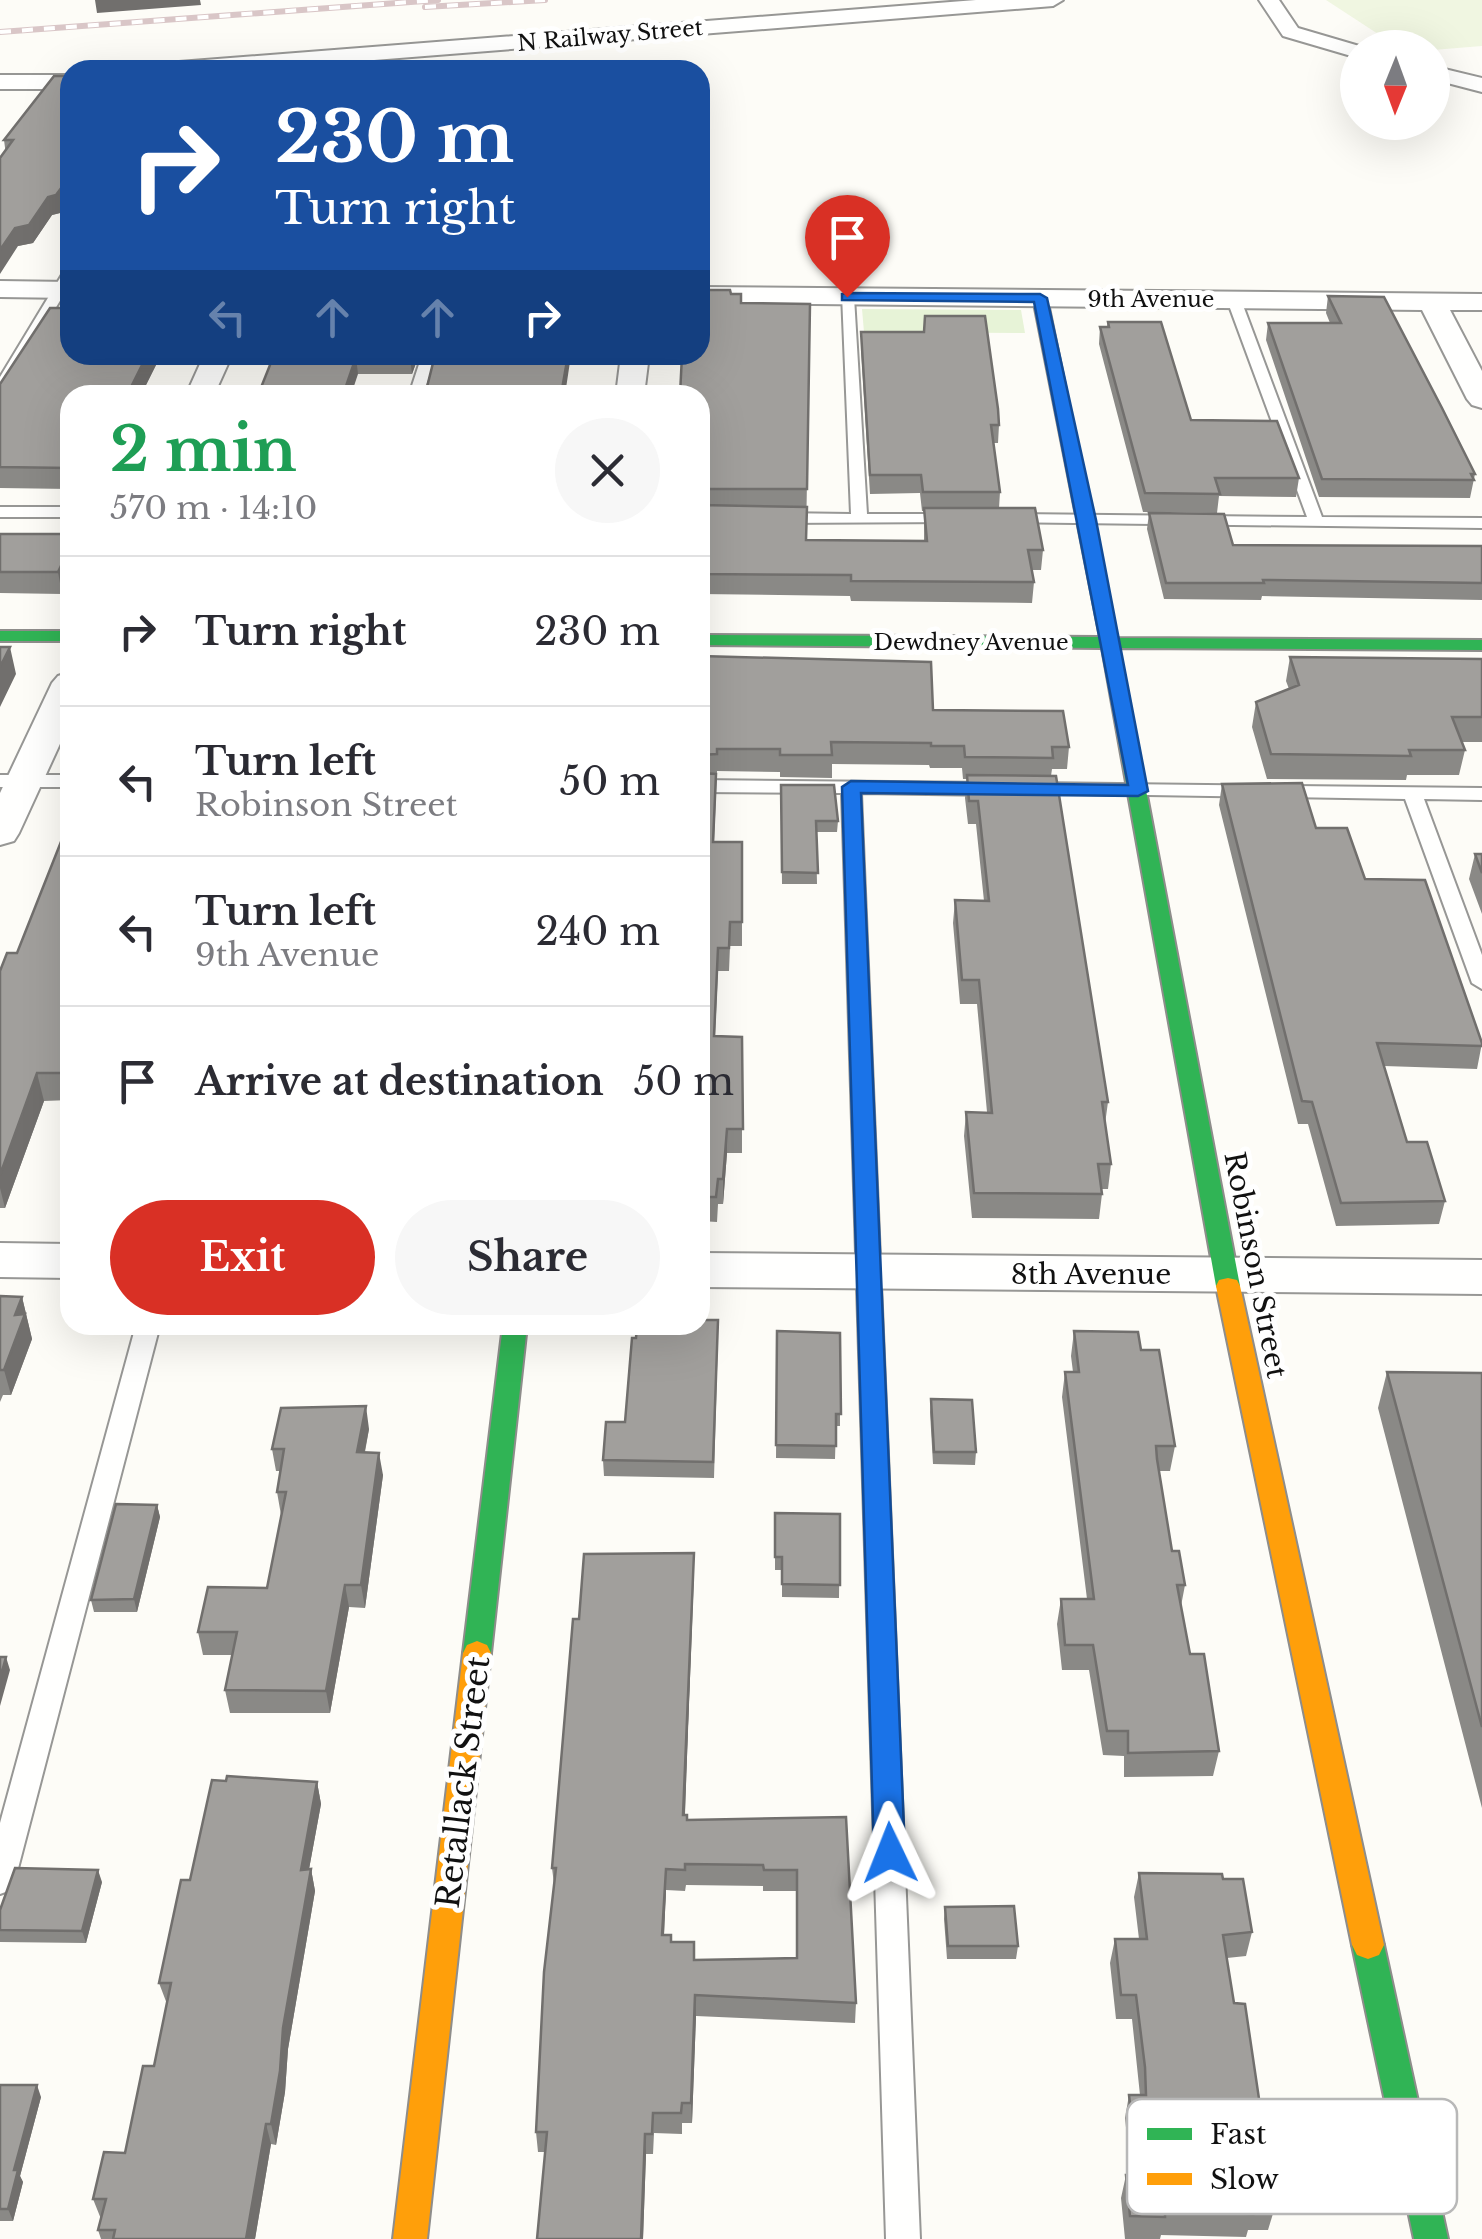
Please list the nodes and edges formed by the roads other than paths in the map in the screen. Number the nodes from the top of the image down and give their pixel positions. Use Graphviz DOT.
graph roads {
  1 [pos="1053,0"];
  2 [pos="1269,0"];
  3 [pos="1340,47"];
  4 [pos="293,60"];
  5 [pos="1450,76"];
  6 [pos="60,80"];
  7 [pos="10,82"];
  8 [pos="1482,84"];
  9 [pos="0,106"];
  10 [pos="60,285"];
  11 [pos="0,289"];
  12 [pos="60,295"];
  13 [pos="710,296"];
  14 [pos="847,297"];
  15 [pos="1040,298"];
  16 [pos="1234,300"];
  17 [pos="1432,302"];
  18 [pos="1482,302"];
  19 [pos="0,389"];
  20 [pos="1482,399"];
  21 [pos="0,512"];
  22 [pos="60,512"];
  23 [pos="760,518"];
  24 [pos="859,518"];
  25 [pos="973,519"];
  26 [pos="992,519"];
  27 [pos="1088,520"];
  28 [pos="1316,521"];
  29 [pos="1482,523"];
  30 [pos="0,636"];
  31 [pos="60,636"];
  32 [pos="710,640"];
  33 [pos="1110,643"];
  34 [pos="1482,646"];
  35 [pos="60,700"];
  36 [pos="12,781"];
  37 [pos="60,781"];
  38 [pos="710,786"];
  39 [pos="851,787"];
  40 [pos="1138,791"];
  41 [pos="1414,794"];
  42 [pos="1482,794"];
  43 [pos="0,833"];
  44 [pos="1482,983"];
  45 [pos="0,1260"];
  46 [pos="60,1261"];
  47 [pos="710,1270"];
  48 [pos="870,1274"];
  49 [pos="1225,1274"];
  50 [pos="1482,1277"];
  51 [pos="145,1335"];
  52 [pos="515,1335"];
  53 [pos="0,1880"];
  54 [pos="1402,2099"];
  55 [pos="1427,2214"];
  56 [pos="410,2239"];
  57 [pos="903,2239"];
  58 [pos="1432,2239"];
  1 -- 4 [label="street, N Railway Street"];
  2 -- 3 [label="street"];
  5 -- 8 [label="street"];
  6 -- 7 [label="street"];
  7 -- 9 [label="street"];
  10 -- 11 [label="street"];
  12 -- 19 [label="lane"];
  13 -- 14 [label="street, 9th Avenue"];
  14 -- 15 [label="street, 9th Avenue"];
  14 -- 24 [label="lane"];
  15 -- 16 [label="street, 9th Avenue"];
  15 -- 27 [label="street, Robinson Street"];
  16 -- 17 [label="street, 9th Avenue"];
  16 -- 28 [label="lane"];
  17 -- 18 [label="street, 9th Avenue"];
  17 -- 20 [label="street"];
  21 -- 22 [label="lane"];
  23 -- 24 [label="lane"];
  24 -- 25 [label="lane"];
  26 -- 27 [label="lane"];
  27 -- 28 [label="lane"];
  27 -- 33 [label="street, Robinson Street"];
  28 -- 29 [label="lane"];
  30 -- 31 [label="street"];
  32 -- 33 [label="street, Dewdney Avenue"];
  33 -- 34 [label="street, Dewdney Avenue"];
  33 -- 40 [label="street, Robinson Street"];
  35 -- 36 [label="street"];
  36 -- 37 [label="lane"];
  36 -- 43 [label="street"];
  38 -- 39 [label="lane"];
  39 -- 40 [label="lane"];
  39 -- 48 [label="lane"];
  40 -- 41 [label="lane"];
  40 -- 49 [label="street, Robinson Street"];
  41 -- 42 [label="lane"];
  41 -- 44 [label="lane"];
  45 -- 46 [label="street"];
  47 -- 48 [label="street, 8th Avenue"];
  48 -- 49 [label="street, 8th Avenue"];
  48 -- 57 [label="lane"];
  49 -- 50 [label="street, 8th Avenue"];
  49 -- 54 [label="street, Robinson Street"];
  51 -- 53 [label="lane"];
  52 -- 56 [label="street, Retallack Street"];
  55 -- 58 [label="street, Robinson Street"];
}
